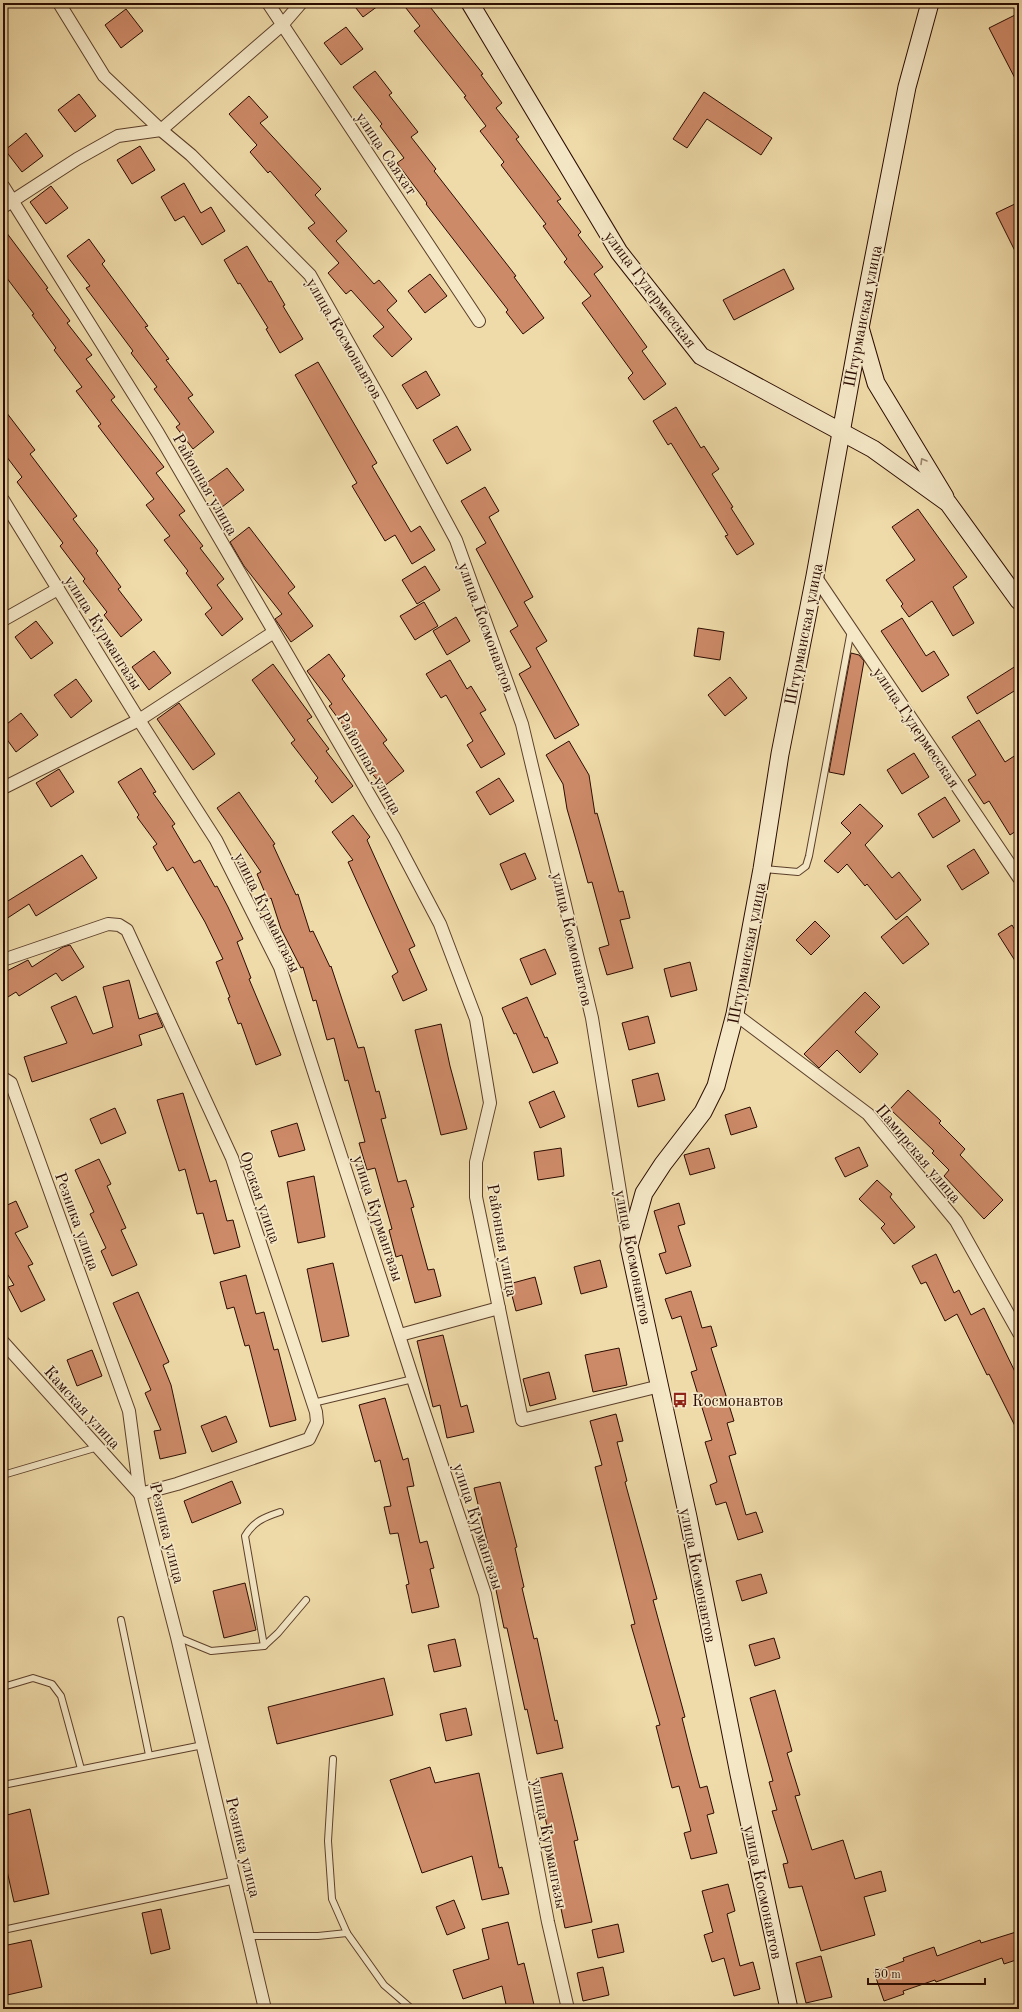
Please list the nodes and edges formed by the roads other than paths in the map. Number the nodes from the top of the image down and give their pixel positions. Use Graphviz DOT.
graph roads {
  1 [pos="59,3"];
  2 [pos="268,3"];
  3 [pos="301,3"];
  4 [pos="470,3"];
  5 [pos="930,3"];
  6 [pos="282,26"];
  7 [pos="161,130"];
  8 [pos="3,186"];
  9 [pos="8,204"];
  10 [pos="479,321"];
  11 [pos="860,328"];
  12 [pos="840,431"];
  13 [pos="3,500"];
  14 [pos="950,506"];
  15 [pos="815,576"];
  16 [pos="58,589"];
  17 [pos="1019,601"];
  18 [pos="3,620"];
  19 [pos="851,629"];
  20 [pos="274,632"];
  21 [pos="139,720"];
  22 [pos="3,788"];
  23 [pos="762,869"];
  24 [pos="1019,878"];
  25 [pos="3,960"];
  26 [pos="735,1014"];
  27 [pos="3,1078"];
  28 [pos="629,1246"];
  29 [pos="499,1308"];
  30 [pos="1019,1333"];
  31 [pos="400,1335"];
  32 [pos="3,1342"];
  33 [pos="413,1379"];
  34 [pos="660,1386"];
  35 [pos="313,1404"];
  36 [pos="98,1447"];
  37 [pos="3,1475"];
  38 [pos="140,1494"];
  39 [pos="280,1512"];
  40 [pos="306,1600"];
  41 [pos="122,1620"];
  42 [pos="177,1637"];
  43 [pos="264,1646"];
  44 [pos="3,1688"];
  45 [pos="203,1745"];
  46 [pos="149,1755"];
  47 [pos="332,1759"];
  48 [pos="81,1770"];
  49 [pos="3,1785"];
  50 [pos="236,1880"];
  51 [pos="3,1930"];
  52 [pos="347,1933"];
  53 [pos="250,1936"];
  54 [pos="261,2008"];
  55 [pos="412,2009"];
  56 [pos="568,2009"];
  57 [pos="789,2009"];
  1 -- 7 [label="street, улица Космонавтов"];
  2 -- 6 [label="street, улица Саяхат"];
  3 -- 6 [label="street"];
  4 -- 12 [label="street, улица Гудермесская"];
  5 -- 11 [label="street, Штурманская улица"];
  6 -- 7 [label="street"];
  6 -- 10 [label="street, улица Саяхат"];
  7 -- 9 [label="street"];
  7 -- 28 [label="street, улица Космонавтов"];
  8 -- 9 [label="street, Районная улица"];
  9 -- 20 [label="street, Районная улица"];
  11 -- 12 [label="street, Штурманская улица"];
  14 -- 11 [label="street, one-way"];
  12 -- 14 [label="street, улица Гудермесская"];
  12 -- 15 [label="street, Штурманская улица"];
  13 -- 16 [label="street, улица Курмангазы"];
  14 -- 17 [label="street"];
  15 -- 19 [label="street, улица Гудермесская"];
  15 -- 23 [label="street, Штурманская улица"];
  16 -- 18 [label="street"];
  16 -- 21 [label="street, улица Курмангазы"];
  19 -- 23 [label="lane"];
  19 -- 24 [label="street, улица Гудермесская"];
  20 -- 21 [label="street"];
  20 -- 29 [label="street, Районная улица"];
  21 -- 22 [label="street"];
  21 -- 31 [label="street, улица Курмангазы"];
  23 -- 26 [label="street, Штурманская улица"];
  25 -- 35 [label="street, Орская улица"];
  26 -- 28 [label="street, Штурманская улица"];
  26 -- 30 [label="street, Памирская улица"];
  27 -- 38 [label="street, Резника улица"];
  28 -- 34 [label="street, улица Космонавтов"];
  29 -- 31 [label="street"];
  29 -- 34 [label="street, Районная улица"];
  31 -- 33 [label="street, улица Курмангазы"];
  32 -- 36 [label="street, Камская улица"];
  33 -- 35 [label="lane"];
  33 -- 56 [label="street, улица Курмангазы"];
  34 -- 57 [label="street, улица Космонавтов"];
  35 -- 38 [label="street, Орская улица"];
  36 -- 37 [label="lane"];
  36 -- 38 [label="street, Камская улица"];
  38 -- 42 [label="street, Резника улица"];
  39 -- 43 [label="lane"];
  40 -- 43 [label="lane"];
  41 -- 46 [label="lane"];
  42 -- 43 [label="lane"];
  42 -- 45 [label="street, Резника улица"];
  44 -- 48 [label="lane"];
  45 -- 46 [label="lane"];
  45 -- 50 [label="street, Резника улица"];
  46 -- 48 [label="lane"];
  47 -- 52 [label="lane"];
  48 -- 49 [label="lane"];
  50 -- 51 [label="lane"];
  50 -- 53 [label="street, Резника улица"];
  52 -- 53 [label="lane"];
  52 -- 55 [label="lane"];
  53 -- 54 [label="street, Резника улица"];
}
